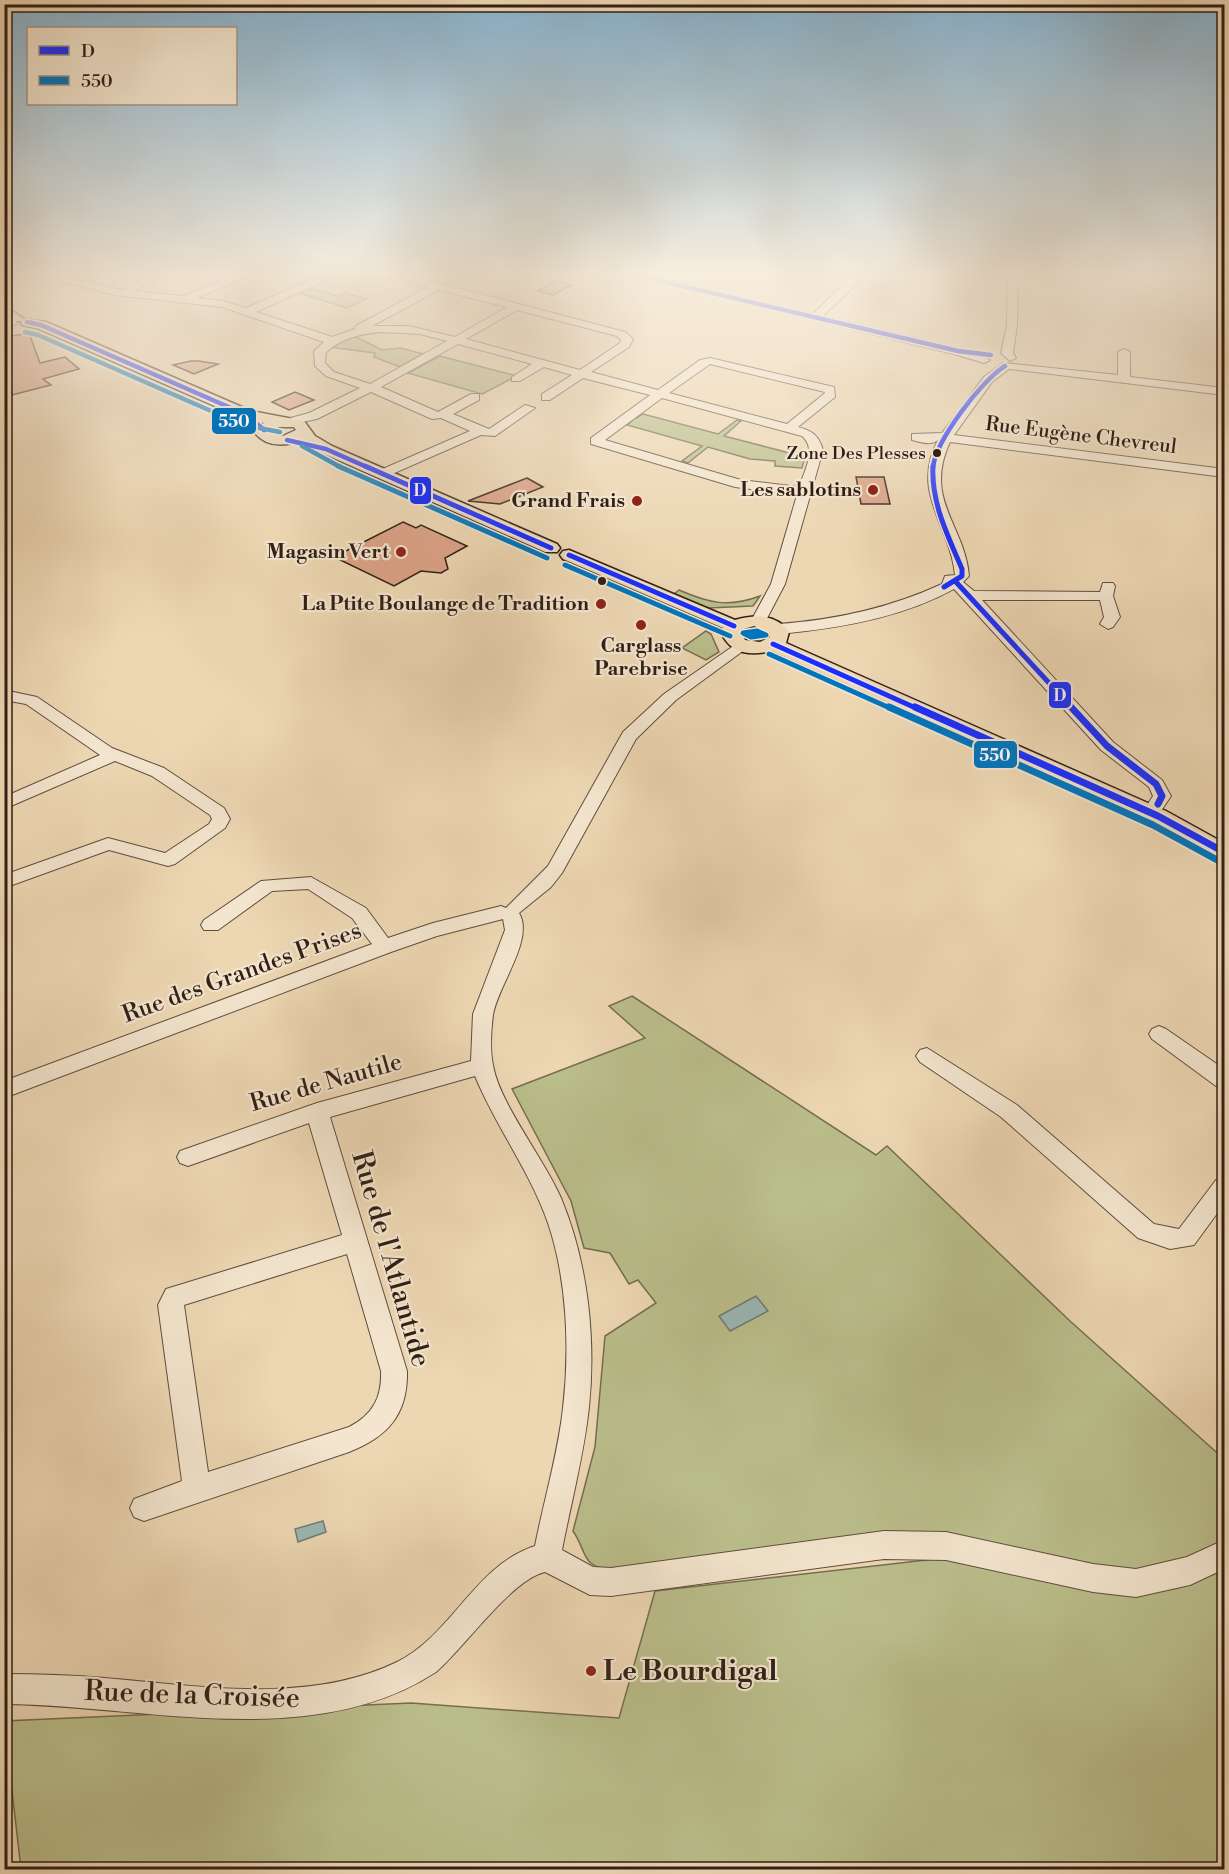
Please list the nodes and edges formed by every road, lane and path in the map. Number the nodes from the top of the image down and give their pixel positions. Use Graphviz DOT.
graph roads {
  1 [pos="121,362"];
  2 [pos="321,362"];
  3 [pos="417,362"];
  4 [pos="544,362"];
  5 [pos="546,362"];
  6 [pos="597,362"];
  7 [pos="703,362"];
  8 [pos="716,362"];
  9 [pos="986,362"];
  10 [pos="1008,362"];
  11 [pos="1010,362"];
  12 [pos="1124,362"];
  13 [pos="582,372"];
  14 [pos="516,379"];
  15 [pos="1124,379"];
  16 [pos="370,388"];
  17 [pos="1224,392"];
  18 [pos="659,393"];
  19 [pos="475,397"];
  20 [pos="546,398"];
  21 [pos="529,408"];
  22 [pos="247,415"];
  23 [pos="436,417"];
  24 [pos="299,424"];
  25 [pos="790,428"];
  26 [pos="264,430"];
  27 [pos="480,431"];
  28 [pos="916,437"];
  29 [pos="936,438"];
  30 [pos="287,440"];
  31 [pos="326,449"];
  32 [pos="1224,473"];
  33 [pos="383,474"];
  34 [pos="804,492"];
  35 [pos="950,583"];
  36 [pos="970,595"];
  37 [pos="759,621"];
  38 [pos="1108,624"];
  39 [pos="734,626"];
  40 [pos="776,637"];
  41 [pos="742,645"];
  42 [pos="4,695"];
  43 [pos="115,755"];
  44 [pos="4,804"];
  45 [pos="1151,813"];
  46 [pos="1224,852"];
  47 [pos="4,882"];
  48 [pos="509,912"];
  49 [pos="211,925"];
  50 [pos="384,947"];
  51 [pos="1159,1034"];
  52 [pos="927,1056"];
  53 [pos="482,1066"];
  54 [pos="1224,1080"];
  55 [pos="4,1090"];
  56 [pos="317,1112"];
  57 [pos="188,1157"];
  58 [pos="1224,1187"];
  59 [pos="353,1242"];
  60 [pos="197,1488"];
  61 [pos="144,1508"];
  62 [pos="1224,1554"];
  63 [pos="547,1557"];
  64 [pos="4,1689"];
  1 -- 22 [label="main road"];
  2 -- 16 [label="street"];
  3 -- 16 [label="street"];
  4 -- 14 [label="street"];
  5 -- 13 [label="street"];
  6 -- 13 [label="street"];
  7 -- 18 [label="street"];
  8 -- 25 [label="street"];
  9 -- 29 [label="street"];
  10 -- 29 [label="street"];
  11 -- 15 [label="street"];
  12 -- 15 [label="street"];
  13 -- 18 [label="street"];
  13 -- 20 [label="street"];
  15 -- 17 [label="street"];
  16 -- 23 [label="street"];
  16 -- 24 [label="street"];
  18 -- 25 [label="street"];
  18 -- 34 [label="street"];
  19 -- 27 [label="street"];
  21 -- 27 [label="street"];
  22 -- 24 [label="main road"];
  22 -- 26 [label="main road"];
  24 -- 26 [label="main road"];
  24 -- 30 [label="main road"];
  24 -- 31 [label="main road"];
  25 -- 34 [label="street"];
  26 -- 30 [label="main road"];
  27 -- 33 [label="street"];
  28 -- 29 [label="street, Rue Eugène Chevreul"];
  29 -- 32 [label="street, Rue Eugène Chevreul"];
  29 -- 35 [label="street"];
  30 -- 31 [label="main road"];
  31 -- 33 [label="main road"];
  33 -- 39 [label="main road"];
  34 -- 37 [label="street"];
  35 -- 36 [label="street"];
  35 -- 40 [label="street"];
  36 -- 38 [label="street"];
  36 -- 45 [label="street"];
  37 -- 39 [label="main road"];
  37 -- 40 [label="main road"];
  39 -- 41 [label="main road"];
  40 -- 41 [label="main road"];
  40 -- 45 [label="main road"];
  41 -- 48 [label="street, Rue des Grandes Prises"];
  42 -- 43 [label="street"];
  43 -- 44 [label="street"];
  43 -- 47 [label="street"];
  45 -- 46 [label="main road"];
  48 -- 50 [label="street, Rue des Grandes Prises"];
  48 -- 53 [label="street"];
  49 -- 50 [label="street"];
  50 -- 55 [label="street, Rue des Grandes Prises"];
  51 -- 54 [label="street"];
  52 -- 58 [label="street"];
  53 -- 56 [label="street, Rue de Nautile"];
  53 -- 63 [label="street"];
  56 -- 57 [label="street, Rue de Nautile"];
  56 -- 59 [label="street, Rue de l'Atlantide"];
  59 -- 60 [label="street"];
  59 -- 60 [label="street, Rue de l'Atlantide"];
  60 -- 61 [label="street, Rue de l'Atlantide"];
  62 -- 63 [label="street"];
  63 -- 64 [label="street, Rue de la Croisée"];
}
